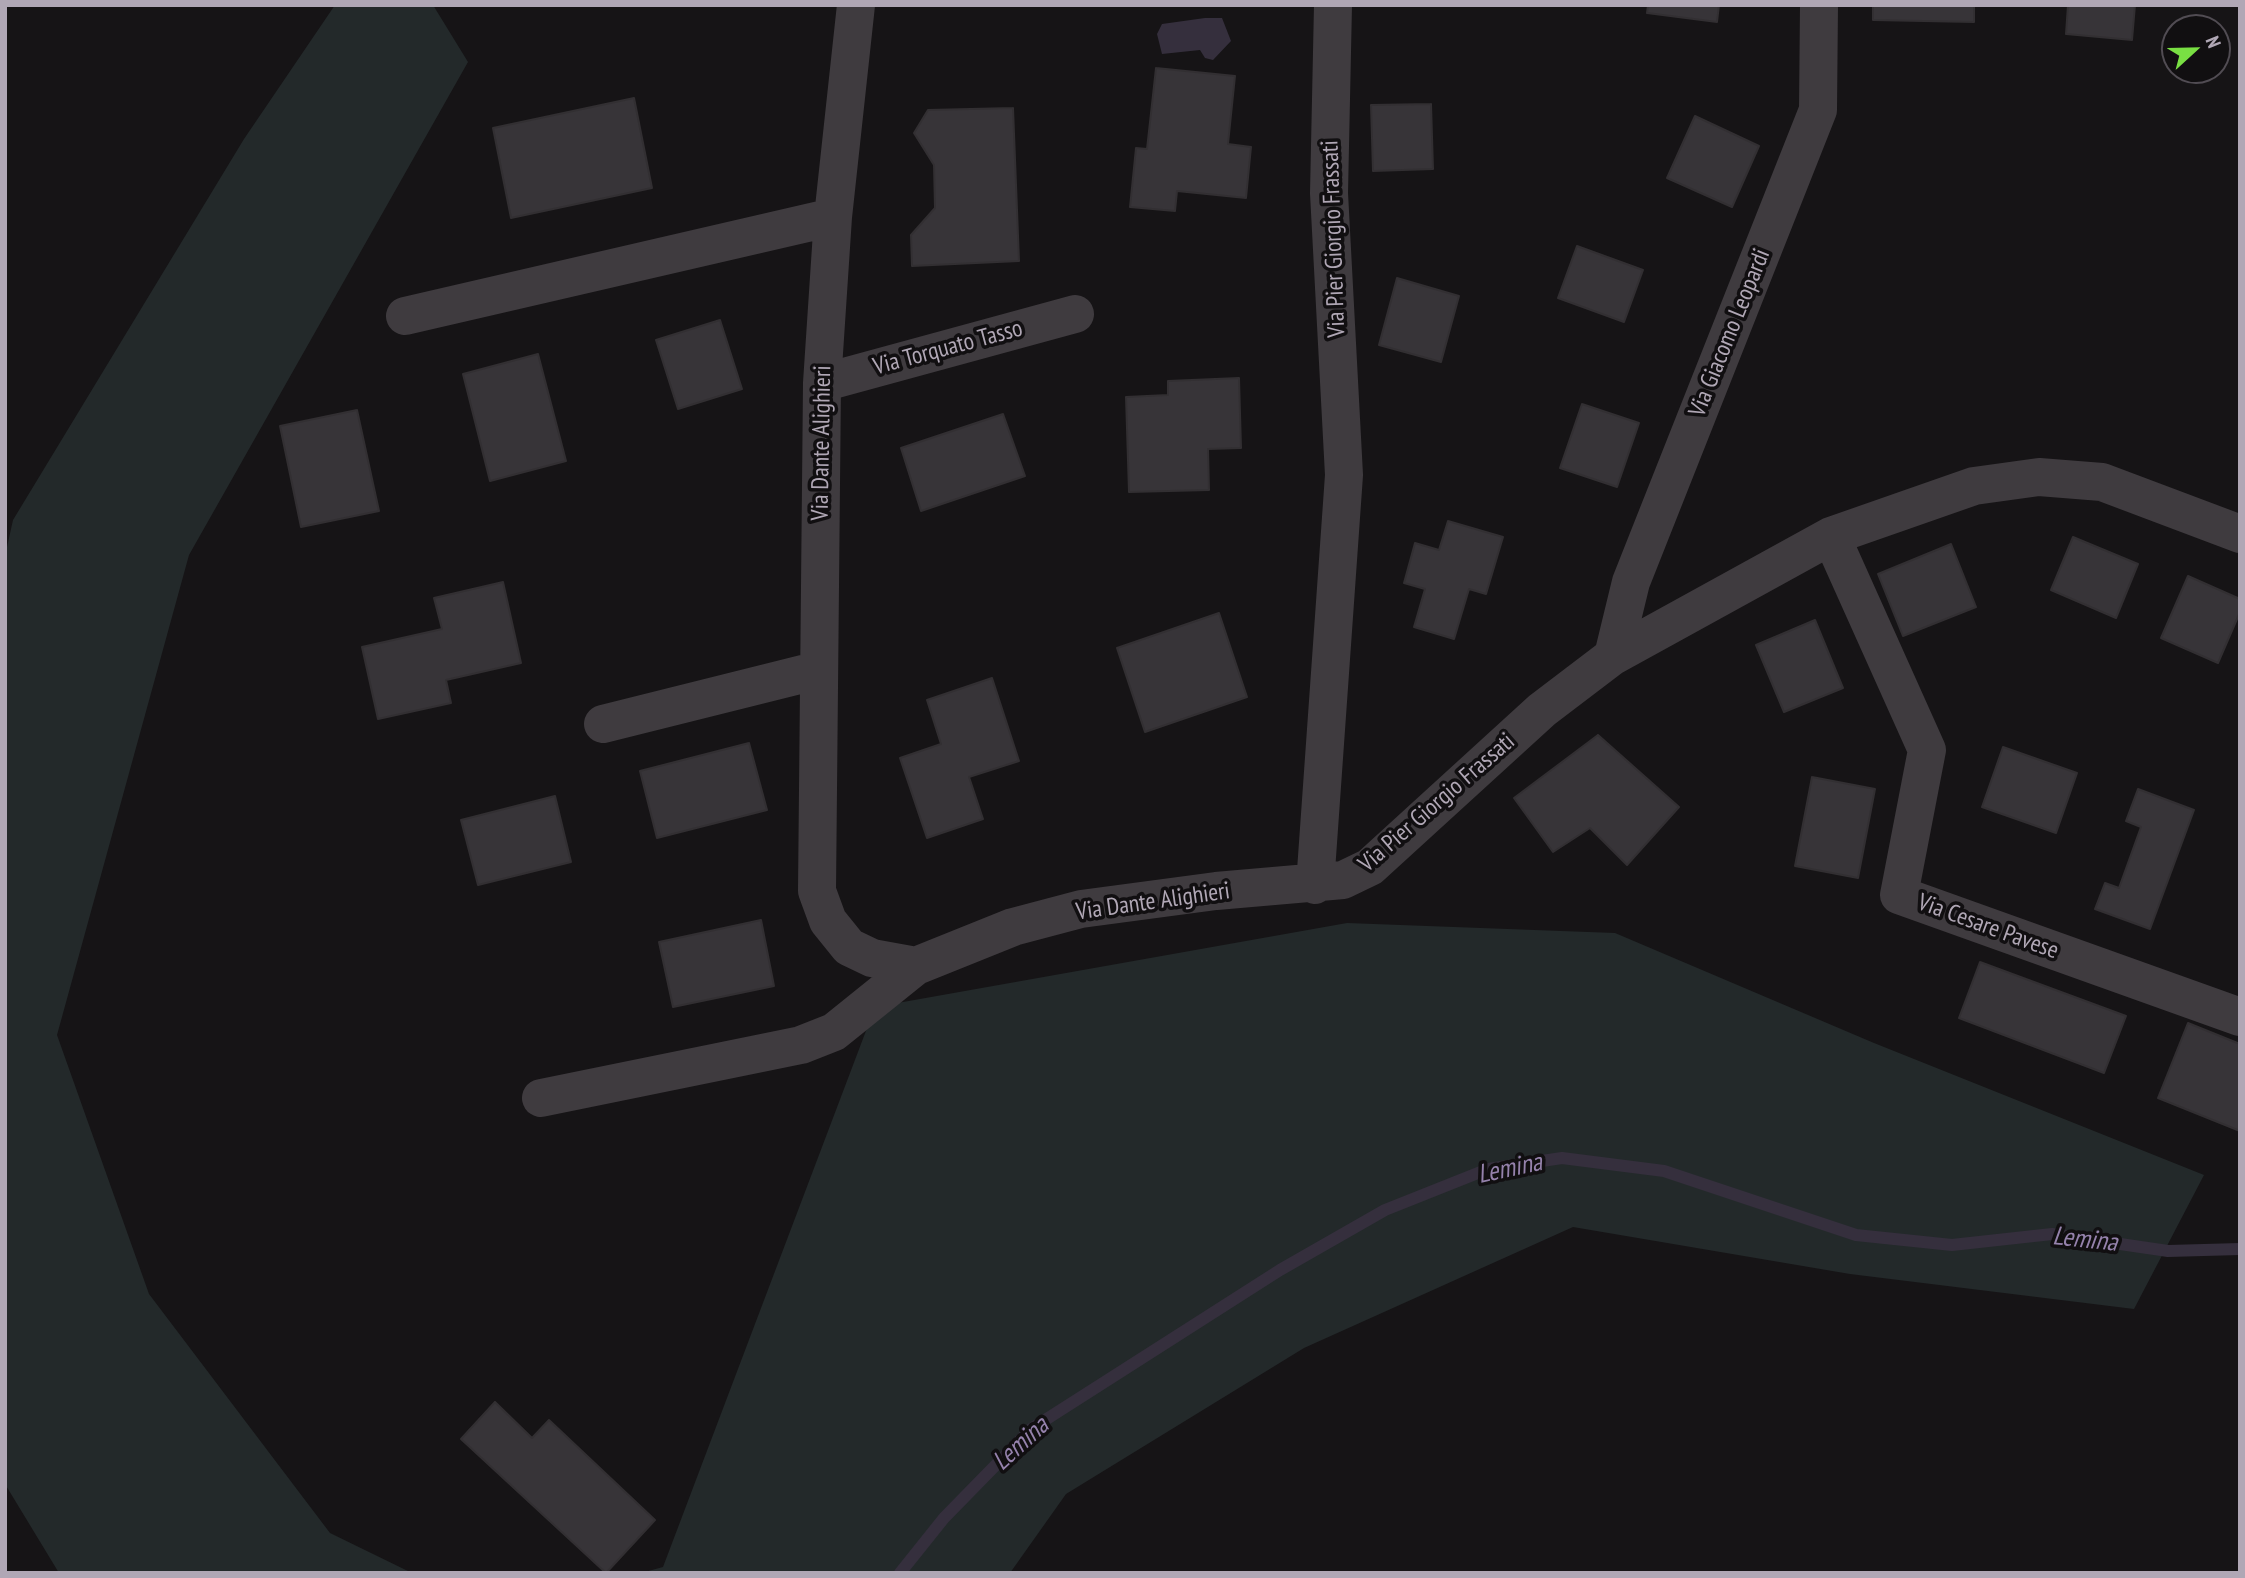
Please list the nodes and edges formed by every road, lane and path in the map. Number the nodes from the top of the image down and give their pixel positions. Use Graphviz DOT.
graph roads {
  1 [pos="856,5"];
  2 [pos="1333,5"];
  3 [pos="1819,5"];
  4 [pos="833,217"];
  5 [pos="1075,314"];
  6 [pos="405,316"];
  7 [pos="821,383"];
  8 [pos="2240,534"];
  9 [pos="1831,536"];
  10 [pos="1613,656"];
  11 [pos="819,670"];
  12 [pos="603,724"];
  13 [pos="1315,885"];
  14 [pos="916,966"];
  15 [pos="2240,1017"];
  16 [pos="541,1098"];
  1 -- 4 [label="street, Via Dante Alighieri"];
  2 -- 13 [label="street, Via Pier Giorgio Frassati"];
  3 -- 10 [label="street, Via Giacomo Leopardi"];
  4 -- 6 [label="street"];
  4 -- 7 [label="street, Via Dante Alighieri"];
  5 -- 7 [label="street, Via Torquato Tasso"];
  7 -- 11 [label="street, Via Dante Alighieri"];
  8 -- 9 [label="street, Via Pier Giorgio Frassati"];
  9 -- 10 [label="street, Via Pier Giorgio Frassati"];
  9 -- 15 [label="street, Via Cesare Pavese"];
  10 -- 13 [label="street, Via Pier Giorgio Frassati"];
  11 -- 12 [label="street"];
  11 -- 14 [label="street, Via Dante Alighieri"];
  13 -- 14 [label="street, Via Dante Alighieri"];
  14 -- 16 [label="street, Via Dante Alighieri"];
}
